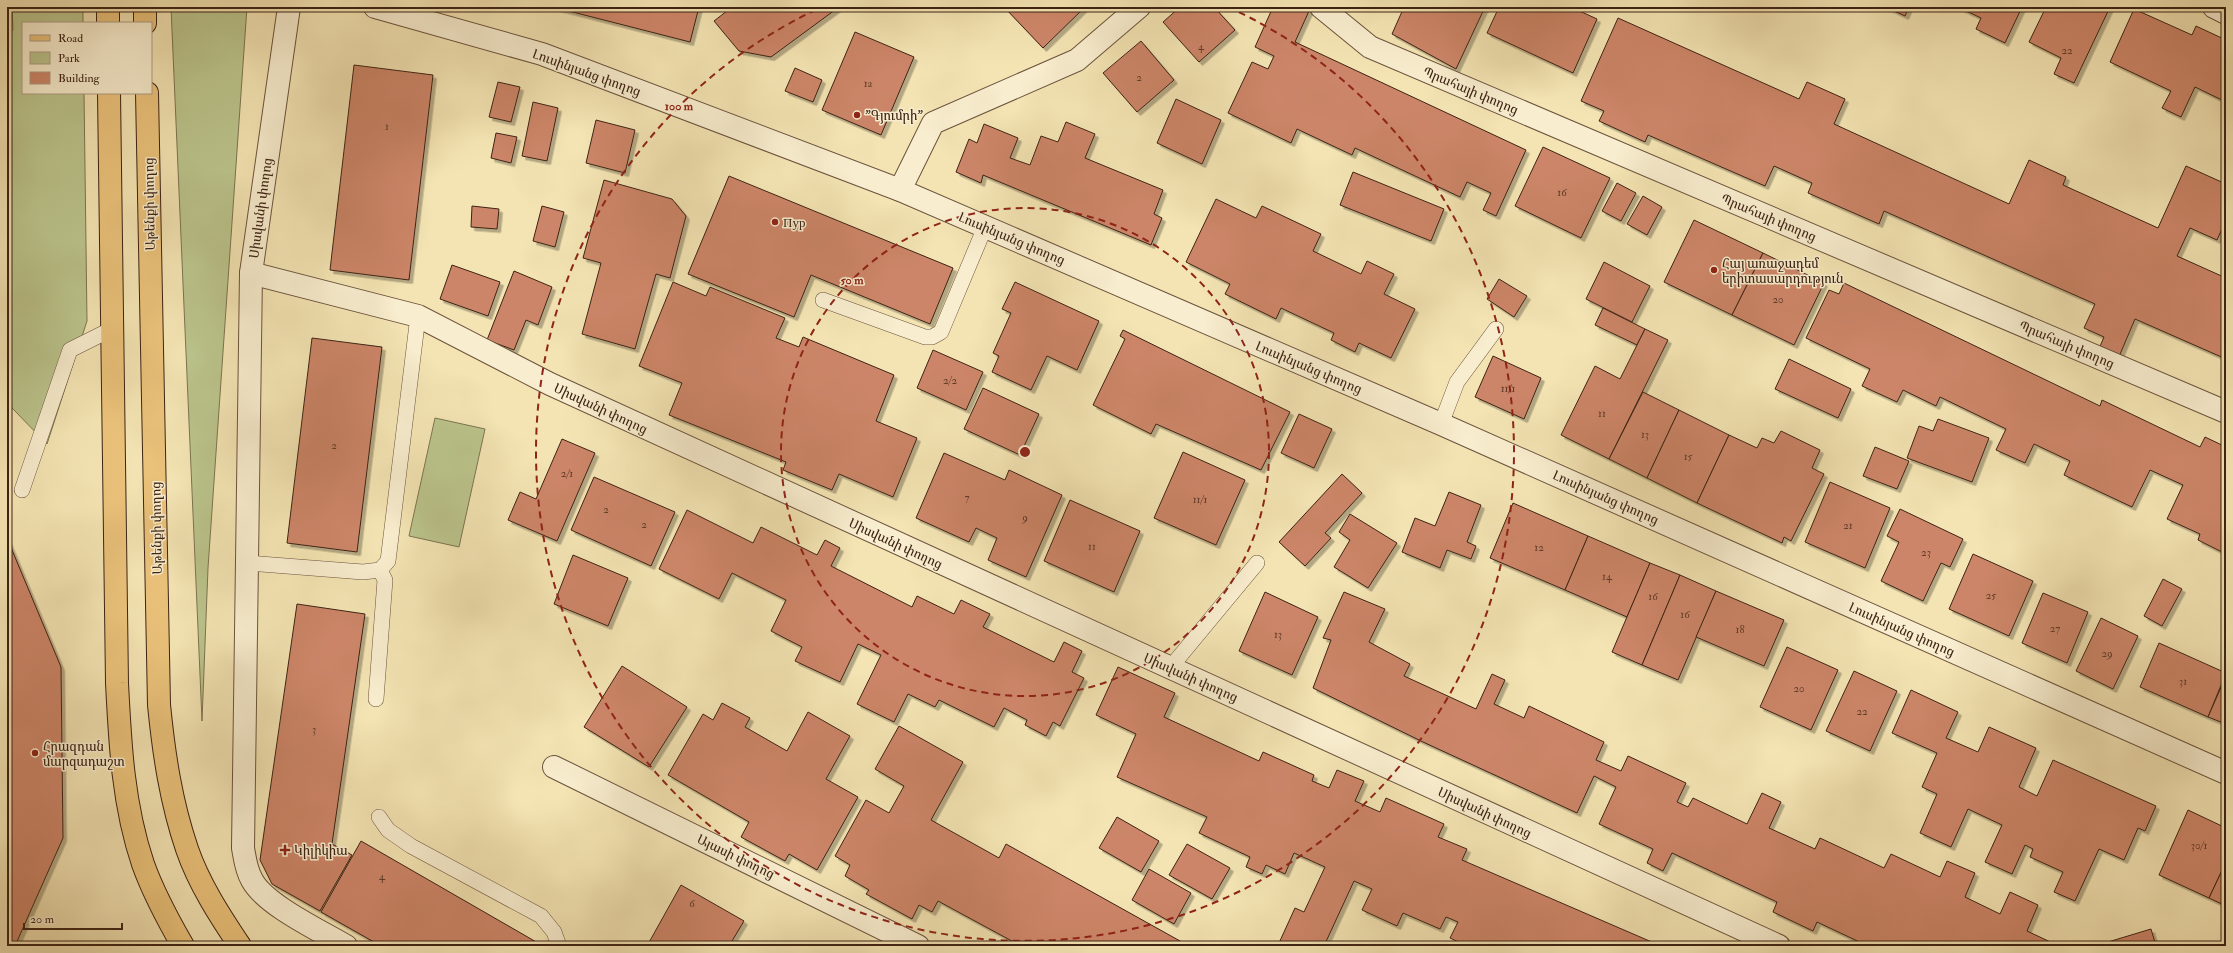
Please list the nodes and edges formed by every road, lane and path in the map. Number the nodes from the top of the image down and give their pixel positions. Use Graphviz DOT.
graph roads {
  1 [pos="108,7"];
  2 [pos="145,7"];
  3 [pos="288,7"];
  4 [pos="375,7"];
  5 [pos="1139,7"];
  6 [pos="1321,7"];
  7 [pos="2214,7"];
  8 [pos="2226,12"];
  9 [pos="108,22"];
  10 [pos="146,22"];
  11 [pos="109,94"];
  12 [pos="147,94"];
  13 [pos="900,190"];
  14 [pos="985,227"];
  15 [pos="251,273"];
  16 [pos="823,300"];
  17 [pos="418,316"];
  18 [pos="1496,329"];
  19 [pos="112,330"];
  20 [pos="2226,412"];
  21 [pos="1441,424"];
  22 [pos="22,490"];
  23 [pos="248,563"];
  24 [pos="1257,563"];
  25 [pos="380,570"];
  26 [pos="1170,668"];
  27 [pos="376,699"];
  28 [pos="554,767"];
  29 [pos="2226,772"];
  30 [pos="379,817"];
  31 [pos="183,946"];
  32 [pos="240,946"];
  33 [pos="346,946"];
  34 [pos="559,946"];
  35 [pos="918,946"];
  36 [pos="1779,946"];
  1 -- 9 [label="main road"];
  2 -- 10 [label="main road"];
  3 -- 15 [label="street, Սիսվանի փողոց"];
  4 -- 13 [label="street, Լուսինյանց փողոց"];
  5 -- 13 [label="street"];
  6 -- 20 [label="street, Պրահայի փողոց"];
  7 -- 8 [label="street"];
  11 -- 19 [label="main road"];
  12 -- 32 [label="main road, Աթենքի փողոց"];
  13 -- 14 [label="street, Լուսինյանց փողոց"];
  14 -- 16 [label="lane"];
  14 -- 21 [label="street, Լուսինյանց փողոց"];
  15 -- 17 [label="street, Սիսվանի փողոց"];
  15 -- 23 [label="street"];
  17 -- 25 [label="lane"];
  17 -- 26 [label="street, Սիսվանի փողոց"];
  18 -- 21 [label="lane"];
  19 -- 22 [label="lane"];
  19 -- 31 [label="main road"];
  21 -- 29 [label="street, Լուսինյանց փողոց"];
  23 -- 25 [label="lane"];
  23 -- 33 [label="street"];
  24 -- 26 [label="lane"];
  25 -- 27 [label="lane"];
  26 -- 36 [label="street, Սիսվանի փողոց"];
  28 -- 35 [label="street, Այասի փողոց"];
  30 -- 34 [label="lane"];
}
